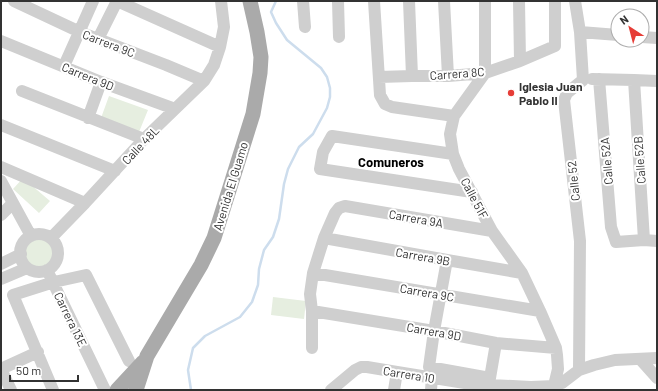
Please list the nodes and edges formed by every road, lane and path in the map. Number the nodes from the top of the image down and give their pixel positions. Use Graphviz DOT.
graph roads {
  1 [pos="14,1"];
  2 [pos="93,1"];
  3 [pos="117,1"];
  4 [pos="250,1"];
  5 [pos="303,1"];
  6 [pos="338,1"];
  7 [pos="374,1"];
  8 [pos="409,1"];
  9 [pos="444,1"];
  10 [pos="485,1"];
  11 [pos="519,1"];
  12 [pos="555,1"];
  13 [pos="575,1"];
  14 [pos="218,2"];
  15 [pos="305,27"];
  16 [pos="80,32"];
  17 [pos="580,32"];
  18 [pos="610,34"];
  19 [pos="339,37"];
  20 [pos="98,39"];
  21 [pos="1,42"];
  22 [pos="220,47"];
  23 [pos="520,61"];
  24 [pos="64,66"];
  25 [pos="485,73"];
  26 [pos="412,76"];
  27 [pos="448,76"];
  28 [pos="379,77"];
  29 [pos="599,79"];
  30 [pos="583,80"];
  31 [pos="634,80"];
  32 [pos="204,81"];
  33 [pos="657,81"];
  34 [pos="102,82"];
  35 [pos="22,91"];
  36 [pos="175,109"];
  37 [pos="454,116"];
  38 [pos="88,118"];
  39 [pos="1,125"];
  40 [pos="144,139"];
  41 [pos="453,154"];
  42 [pos="1,167"];
  43 [pos="115,172"];
  44 [pos="1,181"];
  45 [pos="472,192"];
  46 [pos="12,203"];
  47 [pos="86,203"];
  48 [pos="1,215"];
  49 [pos="492,231"];
  50 [pos="31,236"];
  51 [pos="51,238"];
  52 [pos="324,238"];
  53 [pos="644,240"];
  54 [pos="657,241"];
  55 [pos="21,254"];
  56 [pos="447,260"];
  57 [pos="1,264"];
  58 [pos="27,268"];
  59 [pos="47,270"];
  60 [pos="313,273"];
  61 [pos="522,273"];
  62 [pos="1,279"];
  63 [pos="54,282"];
  64 [pos="441,294"];
  65 [pos="312,311"];
  66 [pos="540,311"];
  67 [pos="434,331"];
  68 [pos="496,343"];
  69 [pos="312,348"];
  70 [pos="556,348"];
  71 [pos="38,352"];
  72 [pos="147,356"];
  73 [pos="657,358"];
  74 [pos="640,359"];
  75 [pos="129,361"];
  76 [pos="1,369"];
  77 [pos="579,370"];
  78 [pos="397,372"];
  79 [pos="430,372"];
  80 [pos="657,378"];
  81 [pos="470,387"];
  82 [pos="507,388"];
  83 [pos="554,388"];
  84 [pos="11,390"];
  85 [pos="53,390"];
  86 [pos="105,390"];
  87 [pos="117,390"];
  88 [pos="136,390"];
  89 [pos="331,390"];
  90 [pos="394,390"];
  91 [pos="431,390"];
  1 -- 16 [label="street, Carrera 9C"];
  2 -- 16 [label="street"];
  3 -- 20 [label="street"];
  3 -- 22 [label="street"];
  4 -- 72 [label="main road, Avenida El Guamo"];
  5 -- 15 [label="street"];
  6 -- 19 [label="street"];
  7 -- 28 [label="street"];
  8 -- 26 [label="street"];
  9 -- 27 [label="street"];
  10 -- 25 [label="street"];
  11 -- 23 [label="street"];
  12 -- 23 [label="street, Carrera 8C"];
  13 -- 17 [label="street"];
  14 -- 22 [label="street"];
  16 -- 20 [label="street, Carrera 9C"];
  16 -- 24 [label="street"];
  17 -- 18 [label="street"];
  17 -- 30 [label="street"];
  20 -- 32 [label="street, Carrera 9C"];
  21 -- 24 [label="street, Carrera 9D"];
  22 -- 32 [label="street, Calle 48L"];
  23 -- 25 [label="street, Carrera 8C"];
  24 -- 34 [label="street, Carrera 9D"];
  25 -- 27 [label="street, Carrera 8C"];
  25 -- 37 [label="street, Calle 51F"];
  26 -- 27 [label="street, Carrera 8C"];
  26 -- 28 [label="street, Carrera 8C"];
  28 -- 37 [label="street"];
  29 -- 30 [label="street"];
  29 -- 31 [label="street"];
  29 -- 53 [label="street, Calle 52A"];
  30 -- 77 [label="street, Calle 52"];
  31 -- 33 [label="street"];
  31 -- 53 [label="street, Calle 52B"];
  32 -- 36 [label="street, Calle 48L"];
  34 -- 36 [label="street, Carrera 9D"];
  34 -- 38 [label="street"];
  35 -- 38 [label="street"];
  36 -- 40 [label="street, Calle 48L"];
  37 -- 41 [label="street, Calle 51F"];
  38 -- 40 [label="street"];
  39 -- 43 [label="street"];
  40 -- 43 [label="street, Calle 48L"];
  41 -- 45 [label="street, Calle 51F"];
  41 -- 45 [label="street"];
  42 -- 47 [label="street"];
  43 -- 47 [label="street, Calle 48L"];
  44 -- 46 [label="street"];
  45 -- 49 [label="street, Calle 51F"];
  46 -- 48 [label="street"];
  46 -- 50 [label="street"];
  47 -- 51 [label="street, Calle 48L"];
  49 -- 52 [label="street, Carrera 9A"];
  49 -- 61 [label="street, Calle 51F"];
  50 -- 51 [label="street"];
  50 -- 55 [label="street"];
  51 -- 59 [label="street"];
  52 -- 56 [label="street, Carrera 9B"];
  52 -- 60 [label="street"];
  53 -- 54 [label="street"];
  55 -- 57 [label="street"];
  55 -- 58 [label="street"];
  56 -- 61 [label="street, Carrera 9B"];
  56 -- 64 [label="street"];
  58 -- 59 [label="street"];
  58 -- 62 [label="street"];
  59 -- 63 [label="street, Carrera 13E"];
  60 -- 64 [label="street, Carrera 9C"];
  60 -- 65 [label="street"];
  61 -- 66 [label="street, Calle 51F"];
  63 -- 71 [label="street"];
  63 -- 75 [label="street"];
  63 -- 86 [label="street, Carrera 13E"];
  64 -- 66 [label="street, Carrera 9C"];
  64 -- 67 [label="street"];
  65 -- 67 [label="street, Carrera 9D"];
  65 -- 69 [label="street"];
  66 -- 70 [label="street, Calle 51F"];
  67 -- 68 [label="street, Carrera 9D"];
  67 -- 79 [label="street"];
  68 -- 70 [label="street, Carrera 9D"];
  68 -- 79 [label="street"];
  70 -- 83 [label="street, Calle 51F"];
  71 -- 76 [label="street"];
  71 -- 85 [label="street"];
  72 -- 87 [label="main road, Avenida El Guamo"];
  72 -- 88 [label="main road, Avenida El Guamo"];
  73 -- 74 [label="street, Carrera 10"];
  74 -- 77 [label="street, Carrera 10"];
  74 -- 80 [label="street"];
  76 -- 84 [label="street"];
  77 -- 83 [label="street, Carrera 10"];
  78 -- 79 [label="street, Carrera 10"];
  78 -- 89 [label="street, Carrera 10"];
  78 -- 90 [label="street"];
  79 -- 81 [label="street, Carrera 10"];
  79 -- 91 [label="street"];
  81 -- 82 [label="street, Carrera 10"];
  82 -- 83 [label="street, Carrera 10"];
}
